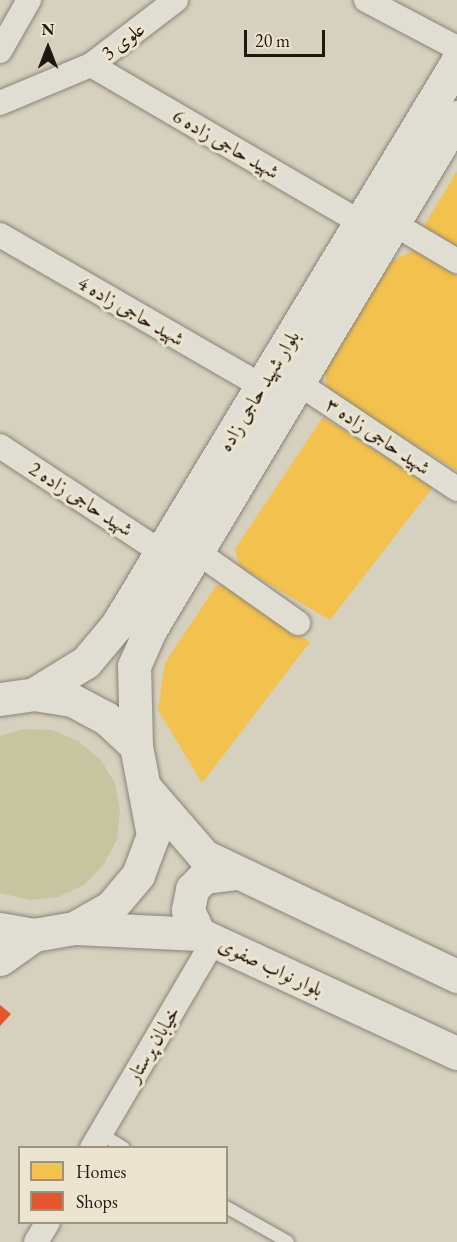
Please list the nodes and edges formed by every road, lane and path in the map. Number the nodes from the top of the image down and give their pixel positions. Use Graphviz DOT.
graph roads {
  1 [pos="176,0"];
  2 [pos="366,0"];
  3 [pos="24,2"];
  4 [pos="457,48"];
  5 [pos="0,51"];
  6 [pos="457,62"];
  7 [pos="91,65"];
  8 [pos="0,103"];
  9 [pos="457,117"];
  10 [pos="376,222"];
  11 [pos="0,235"];
  12 [pos="457,261"];
  13 [pos="298,383"];
  14 [pos="262,386"];
  15 [pos="0,446"];
  16 [pos="457,489"];
  17 [pos="196,551"];
  18 [pos="161,552"];
  19 [pos="298,623"];
  20 [pos="33,694"];
  21 [pos="0,699"];
  22 [pos="136,746"];
  23 [pos="147,790"];
  24 [pos="235,873"];
  25 [pos="74,928"];
  26 [pos="0,929"];
  27 [pos="33,935"];
  28 [pos="207,937"];
  29 [pos="0,959"];
  30 [pos="457,976"];
  31 [pos="457,1053"];
  32 [pos="96,1140"];
  33 [pos="117,1146"];
  34 [pos="228,1208"];
  35 [pos="47,1224"];
  36 [pos="36,1242"];
  37 [pos="288,1242"];
  1 -- 7 [label="street, علوی 3"];
  2 -- 4 [label="street"];
  3 -- 5 [label="street"];
  6 -- 10 [label="street, بلوار شهید حاجی زاده"];
  7 -- 8 [label="street, علوی 3"];
  7 -- 10 [label="street, شهید حاجی زاده 6"];
  9 -- 10 [label="street, بلوار شهید حاجی زاده"];
  10 -- 12 [label="street, شهید حاجی زاده 6"];
  10 -- 13 [label="street, بلوار شهید حاجی زاده"];
  10 -- 14 [label="street, بلوار شهید حاجی زاده"];
  11 -- 14 [label="street, شهید حاجی زاده 4"];
  13 -- 16 [label="street, شهید حاجی زاده ۳"];
  13 -- 17 [label="street, بلوار شهید حاجی زاده"];
  14 -- 18 [label="street, بلوار شهید حاجی زاده"];
  15 -- 18 [label="street, شهید حاجی زاده 2"];
  17 -- 19 [label="street"];
  17 -- 22 [label="street, بلوار شهید حاجی زاده"];
  18 -- 20 [label="street, بلوار شهید حاجی زاده"];
  20 -- 21 [label="street"];
  20 -- 22 [label="street"];
  22 -- 23 [label="street, بلوار شهید حاجی زاده"];
  23 -- 24 [label="street"];
  23 -- 25 [label="street, بلوار شهید حاجی زاده"];
  24 -- 28 [label="street"];
  24 -- 30 [label="street"];
  25 -- 27 [label="street"];
  25 -- 28 [label="street, بلوار نواب صفوی"];
  26 -- 27 [label="street"];
  27 -- 29 [label="street"];
  28 -- 31 [label="street, بلوار نواب صفوی"];
  28 -- 32 [label="street, خیابان پرستار"];
  32 -- 33 [label="lane"];
  34 -- 37 [label="lane"];
  35 -- 36 [label="street"];
}
